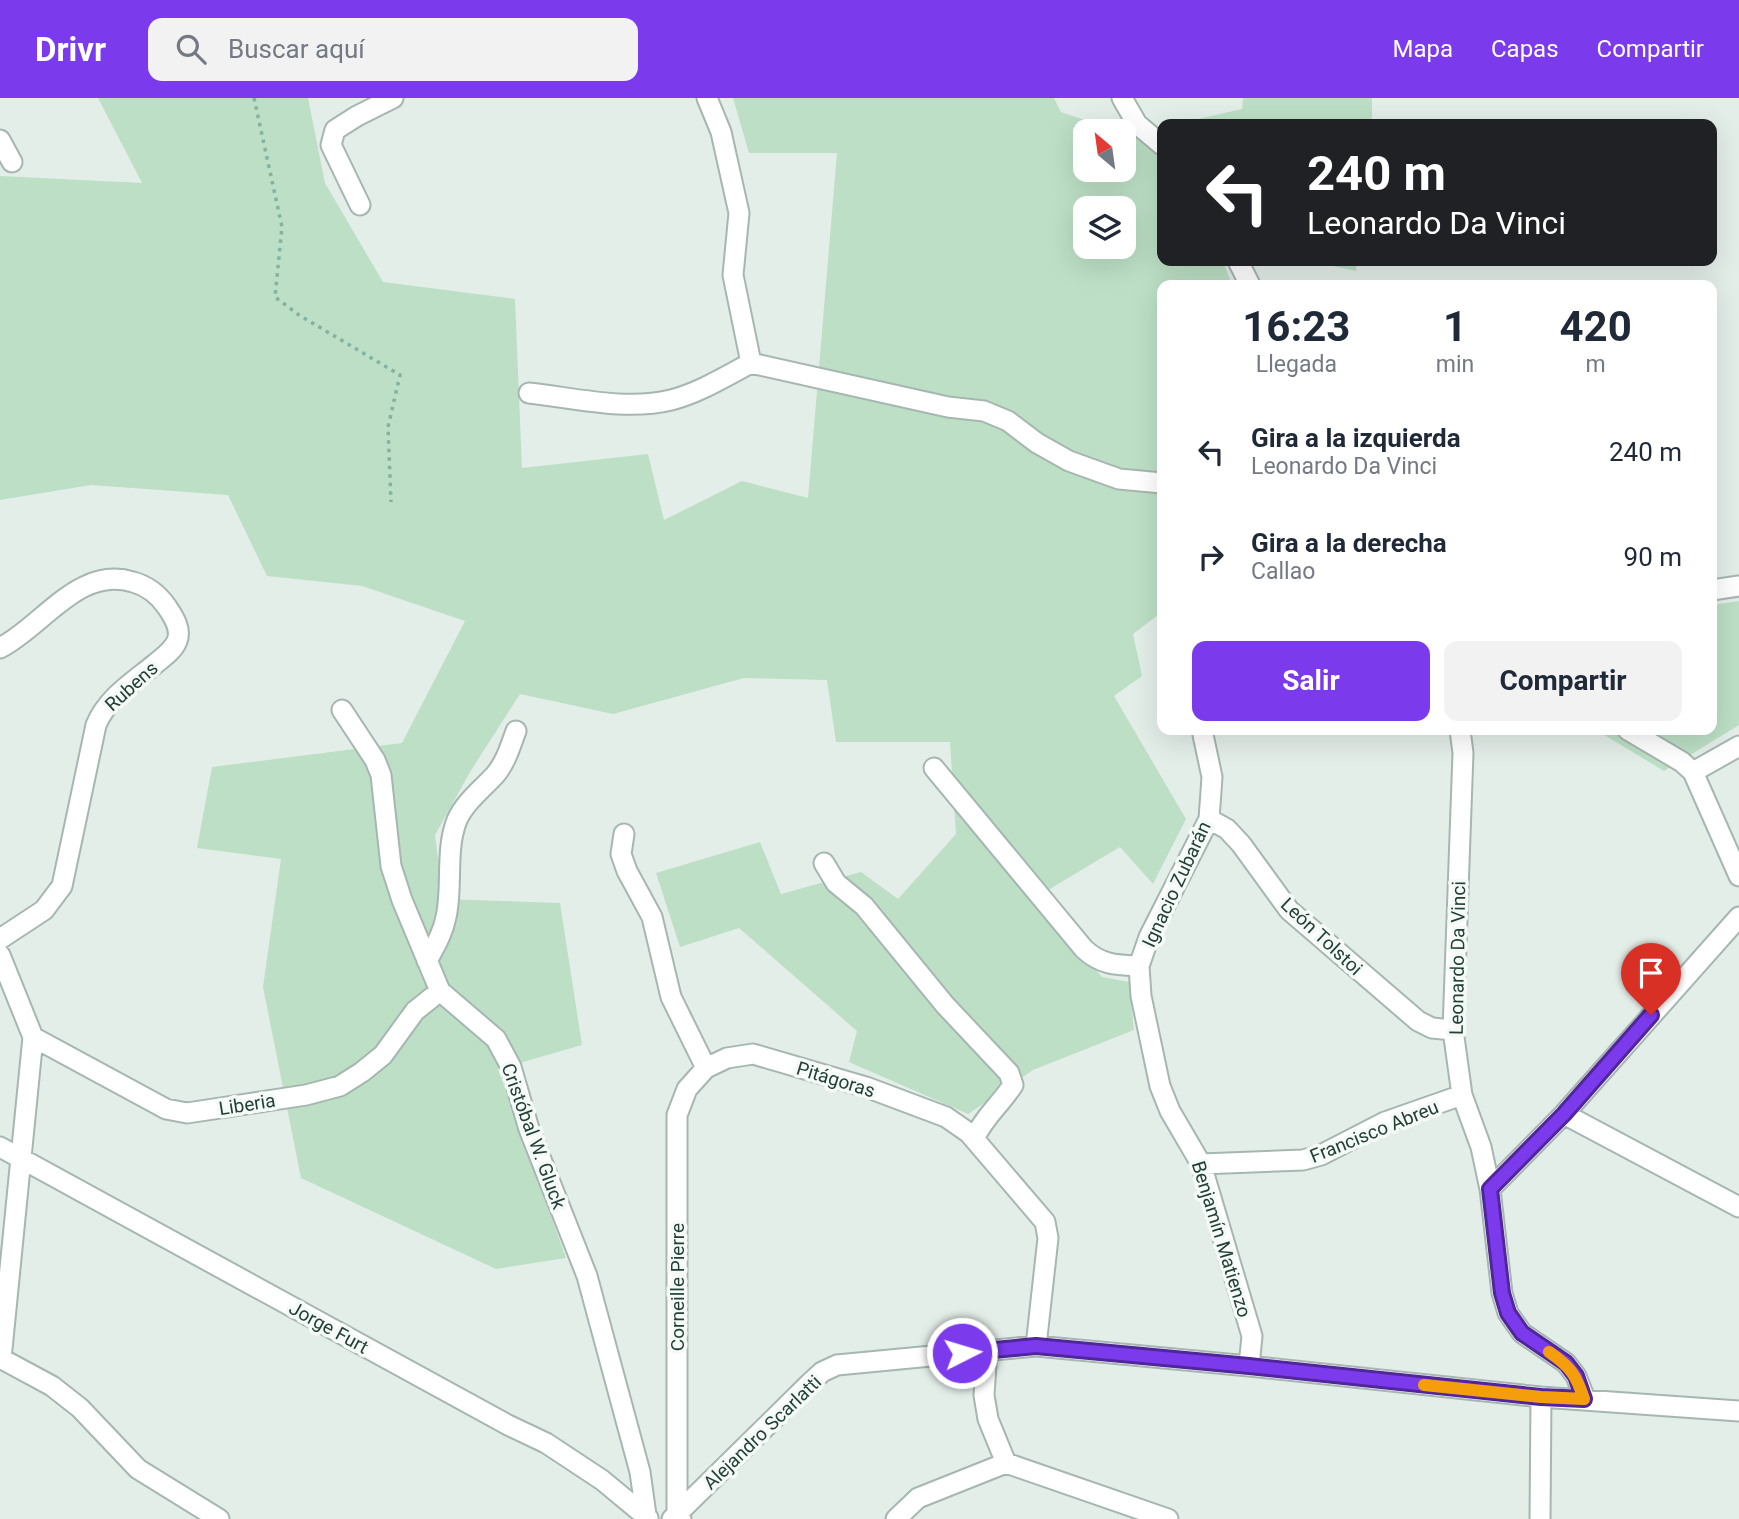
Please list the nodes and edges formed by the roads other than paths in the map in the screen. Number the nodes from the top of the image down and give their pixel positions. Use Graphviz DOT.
graph roads {
  1 [pos="393,98"];
  2 [pos="707,98"];
  3 [pos="1122,98"];
  4 [pos="0,141"];
  5 [pos="1157,141"];
  6 [pos="12,162"];
  7 [pos="360,205"];
  8 [pos="751,363"];
  9 [pos="529,393"];
  10 [pos="1157,483"];
  11 [pos="1739,586"];
  12 [pos="1717,589"];
  13 [pos="0,648"];
  14 [pos="342,710"];
  15 [pos="516,731"];
  16 [pos="1203,735"];
  17 [pos="1461,735"];
  18 [pos="1636,735"];
  19 [pos="1739,746"];
  20 [pos="934,768"];
  21 [pos="1693,772"];
  22 [pos="1209,819"];
  23 [pos="624,834"];
  24 [pos="824,863"];
  25 [pos="1739,876"];
  26 [pos="1739,917"];
  27 [pos="0,939"];
  28 [pos="0,955"];
  29 [pos="427,961"];
  30 [pos="1139,966"];
  31 [pos="440,991"];
  32 [pos="1142,996"];
  33 [pos="1453,1030"];
  34 [pos="33,1037"];
  35 [pos="706,1068"];
  36 [pos="1462,1095"];
  37 [pos="1564,1114"];
  38 [pos="974,1139"];
  39 [pos="0,1147"];
  40 [pos="22,1158"];
  41 [pos="1201,1164"];
  42 [pos="1490,1189"];
  43 [pos="1739,1208"];
  44 [pos="1036,1346"];
  45 [pos="987,1350"];
  46 [pos="0,1359"];
  47 [pos="1249,1366"];
  48 [pos="1541,1397"];
  49 [pos="1584,1399"];
  50 [pos="1739,1411"];
  51 [pos="1006,1462"];
  52 [pos="647,1517"];
  53 [pos="677,1518"];
  54 [pos="219,1519"];
  55 [pos="895,1519"];
  56 [pos="1168,1519"];
  57 [pos="1540,1519"];
  1 -- 7 [label="street"];
  2 -- 8 [label="street"];
  3 -- 5 [label="street"];
  4 -- 6 [label="street"];
  8 -- 9 [label="street"];
  8 -- 10 [label="street"];
  11 -- 12 [label="street"];
  13 -- 27 [label="street, Rubens"];
  14 -- 29 [label="street, Cristóbal W. Gluck"];
  15 -- 29 [label="street"];
  16 -- 22 [label="street, Ignacio Zubarán"];
  17 -- 33 [label="street, Leonardo Da Vinci"];
  18 -- 21 [label="street"];
  19 -- 21 [label="street"];
  20 -- 30 [label="street"];
  21 -- 25 [label="street"];
  22 -- 30 [label="street, Ignacio Zubarán"];
  22 -- 33 [label="street, León Tolstoi"];
  23 -- 35 [label="street"];
  24 -- 38 [label="street"];
  26 -- 37 [label="street"];
  28 -- 34 [label="street"];
  29 -- 31 [label="street, Cristóbal W. Gluck"];
  30 -- 32 [label="street, Ignacio Zubarán"];
  31 -- 34 [label="street, Liberia"];
  31 -- 52 [label="street, Cristóbal W. Gluck"];
  32 -- 41 [label="street, Benjamín Matienzo"];
  33 -- 36 [label="street, Leonardo Da Vinci"];
  34 -- 40 [label="street"];
  35 -- 38 [label="street, Pitágoras"];
  35 -- 53 [label="street, Corneille Pierre"];
  36 -- 41 [label="street, Francisco Abreu"];
  36 -- 42 [label="street, Leonardo Da Vinci"];
  37 -- 42 [label="street"];
  37 -- 43 [label="street"];
  38 -- 44 [label="street, Pitágoras"];
  39 -- 40 [label="street, Jorge Furt"];
  40 -- 46 [label="street"];
  40 -- 52 [label="street, Jorge Furt"];
  41 -- 47 [label="street, Benjamín Matienzo"];
  42 -- 49 [label="street, Leonardo Da Vinci"];
  44 -- 45 [label="street, Alejandro Scarlatti"];
  44 -- 47 [label="street, Alejandro Scarlatti"];
  45 -- 51 [label="street"];
  45 -- 53 [label="street, Alejandro Scarlatti"];
  46 -- 54 [label="street"];
  47 -- 48 [label="street, Alejandro Scarlatti"];
  48 -- 49 [label="street, Alejandro Scarlatti"];
  48 -- 57 [label="street"];
  49 -- 50 [label="street, Alejandro Scarlatti"];
  51 -- 55 [label="street"];
  51 -- 56 [label="street"];
}
